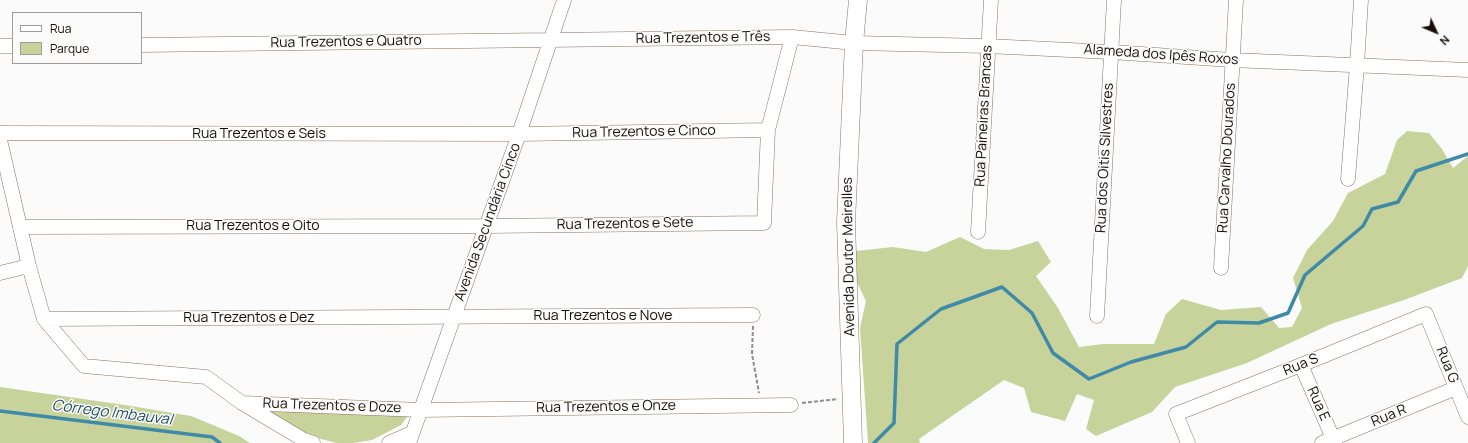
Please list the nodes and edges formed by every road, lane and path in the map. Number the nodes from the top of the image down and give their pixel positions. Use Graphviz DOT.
graph roads {
  1 [pos="564,0"];
  2 [pos="858,0"];
  3 [pos="991,0"];
  4 [pos="1114,0"];
  5 [pos="1236,0"];
  6 [pos="1361,0"];
  7 [pos="792,37"];
  8 [pos="552,40"];
  9 [pos="854,43"];
  10 [pos="142,45"];
  11 [pos="0,46"];
  12 [pos="12,46"];
  13 [pos="988,46"];
  14 [pos="1110,52"];
  15 [pos="1232,60"];
  16 [pos="1358,64"];
  17 [pos="1468,70"];
  18 [pos="768,130"];
  19 [pos="0,133"];
  20 [pos="519,134"];
  21 [pos="0,140"];
  22 [pos="4,179"];
  23 [pos="1348,179"];
  24 [pos="486,226"];
  25 [pos="20,227"];
  26 [pos="978,232"];
  27 [pos="29,266"];
  28 [pos="1221,268"];
  29 [pos="0,273"];
  30 [pos="1426,314"];
  31 [pos="753,315"];
  32 [pos="1097,316"];
  33 [pos="454,317"];
  34 [pos="44,319"];
  35 [pos="1301,365"];
  36 [pos="1456,388"];
  37 [pos="852,398"];
  38 [pos="242,403"];
  39 [pos="791,405"];
  40 [pos="762,406"];
  41 [pos="422,410"];
  42 [pos="1468,417"];
  43 [pos="410,438"];
  44 [pos="1330,442"];
  45 [pos="313,443"];
  46 [pos="389,443"];
  47 [pos="853,443"];
  48 [pos="1188,443"];
  1 -- 8 [label="street, Avenida Secundária Cinco"];
  2 -- 9 [label="main road, Avenida Doutor Meirelles"];
  3 -- 13 [label="street, Rua Paineiras Brancas"];
  4 -- 14 [label="street, Rua dos Oitis Silvestres"];
  5 -- 15 [label="street, Rua Carvalho Dourados"];
  6 -- 16 [label="street"];
  7 -- 8 [label="street, Rua Trezentos e Três"];
  7 -- 9 [label="street, Rua Trezentos e Três"];
  7 -- 18 [label="street"];
  8 -- 10 [label="street, Rua Trezentos e Quatro"];
  8 -- 20 [label="street, Avenida Secundária Cinco"];
  9 -- 13 [label="street, Alameda dos Ipês Roxos"];
  9 -- 37 [label="main road, Avenida Doutor Meirelles"];
  11 -- 12 [label="street"];
  13 -- 14 [label="street, Alameda dos Ipês Roxos"];
  13 -- 26 [label="street, Rua Paineiras Brancas"];
  14 -- 15 [label="street, Alameda dos Ipês Roxos"];
  14 -- 32 [label="street, Rua dos Oitis Silvestres"];
  15 -- 16 [label="street, Alameda dos Ipês Roxos"];
  15 -- 28 [label="street, Rua Carvalho Dourados"];
  16 -- 17 [label="street, Alameda dos Ipês Roxos"];
  16 -- 23 [label="street"];
  18 -- 20 [label="street, Rua Trezentos e Cinco"];
  18 -- 24 [label="street, Rua Trezentos e Sete"];
  19 -- 20 [label="street, Rua Trezentos e Seis"];
  20 -- 24 [label="street, Avenida Secundária Cinco"];
  21 -- 22 [label="street"];
  22 -- 25 [label="street"];
  24 -- 25 [label="street, Rua Trezentos e Oito"];
  24 -- 33 [label="street, Avenida Secundária Cinco"];
  25 -- 27 [label="street"];
  27 -- 29 [label="street"];
  27 -- 34 [label="street"];
  30 -- 35 [label="street, Rua S"];
  30 -- 36 [label="street, Rua G"];
  31 -- 33 [label="street, Rua Trezentos e Nove"];
  31 -- 40 [label="path"];
  33 -- 34 [label="street, Rua Trezentos e Dez"];
  33 -- 41 [label="street, Avenida Secundária Cinco"];
  34 -- 38 [label="street"];
  35 -- 44 [label="street, Rua E"];
  35 -- 48 [label="street, Rua S"];
  36 -- 42 [label="street, Rua G"];
  36 -- 44 [label="street, Rua R"];
  37 -- 39 [label="path"];
  37 -- 47 [label="main road, Avenida Doutor Meirelles"];
  38 -- 41 [label="street, Rua Trezentos e Doze"];
  38 -- 45 [label="street"];
  39 -- 40 [label="street, Rua Trezentos e Onze"];
  40 -- 41 [label="street, Rua Trezentos e Onze"];
  41 -- 43 [label="street, Avenida Secundária Cinco"];
  43 -- 46 [label="street"];
}
